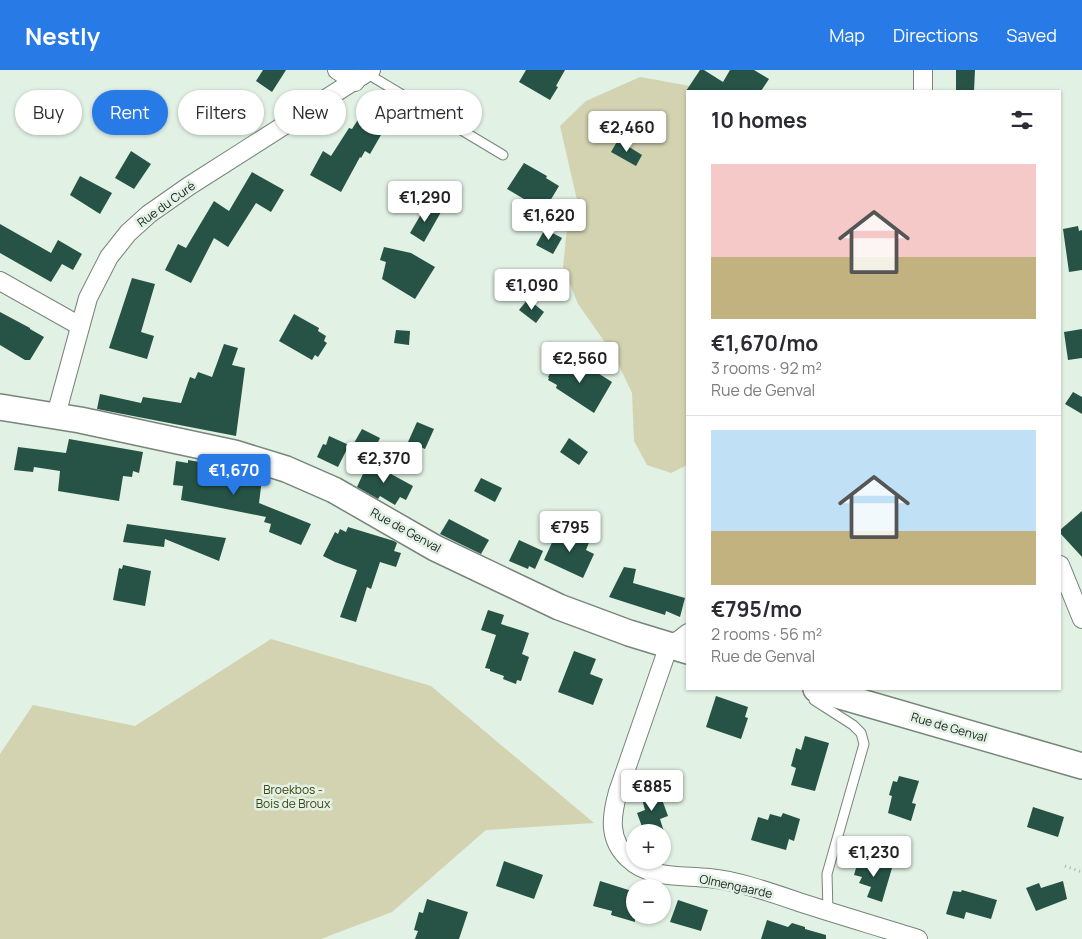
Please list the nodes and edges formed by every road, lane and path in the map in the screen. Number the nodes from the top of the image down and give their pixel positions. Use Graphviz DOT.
graph roads {
  1 [pos="337,70"];
  2 [pos="923,70"];
  3 [pos="364,75"];
  4 [pos="923,90"];
  5 [pos="503,155"];
  6 [pos="0,281"];
  7 [pos="80,326"];
  8 [pos="0,407"];
  9 [pos="56,415"];
  10 [pos="1061,567"];
  11 [pos="1082,619"];
  12 [pos="681,643"];
  13 [pos="816,690"];
  14 [pos="819,690"];
  15 [pos="1082,766"];
  16 [pos="1065,866"];
  17 [pos="1082,872"];
  18 [pos="828,911"];
  19 [pos="918,939"];
  1 -- 3 [label="street"];
  2 -- 4 [label="street"];
  3 -- 5 [label="lane"];
  3 -- 7 [label="street, Rue du Curé"];
  6 -- 7 [label="street"];
  7 -- 9 [label="street, Rue du Curé"];
  8 -- 9 [label="street, Rue de Genval"];
  9 -- 12 [label="street, Rue de Genval"];
  10 -- 11 [label="street"];
  12 -- 18 [label="street, Olmengaarde"];
  13 -- 18 [label="lane"];
  14 -- 15 [label="street, Rue de Genval"];
  16 -- 17 [label="path"];
  18 -- 19 [label="street, Olmengaarde"];
}
